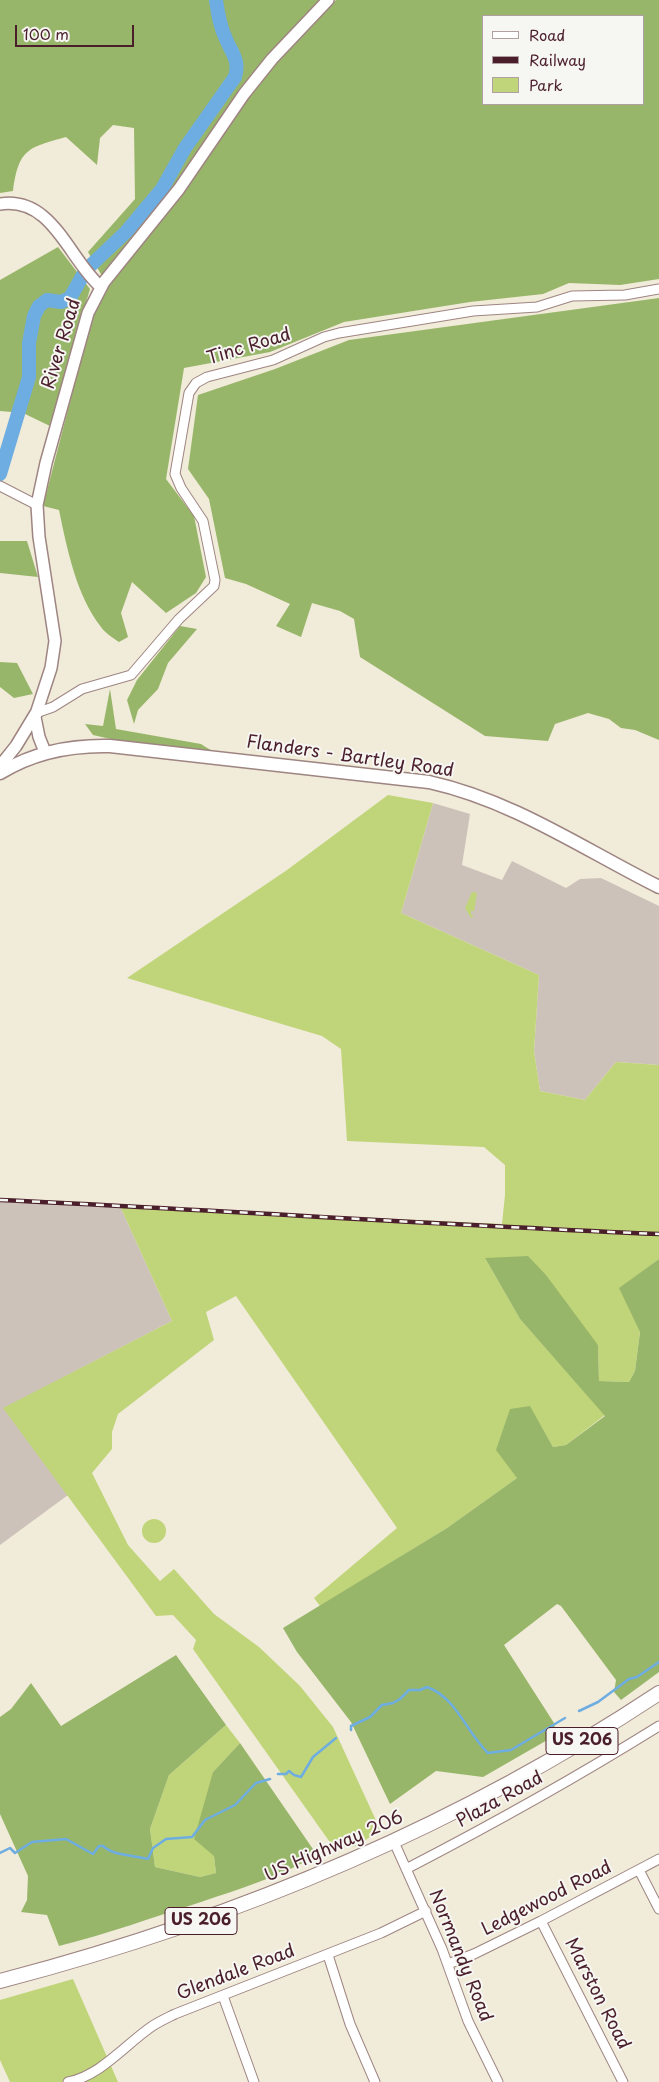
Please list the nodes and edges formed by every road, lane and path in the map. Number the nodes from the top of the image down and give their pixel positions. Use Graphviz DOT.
graph roads {
  1 [pos="328,0"];
  2 [pos="0,204"];
  3 [pos="101,287"];
  4 [pos="659,289"];
  5 [pos="0,487"];
  6 [pos="38,505"];
  7 [pos="36,713"];
  8 [pos="45,752"];
  9 [pos="0,766"];
  10 [pos="0,773"];
  11 [pos="659,887"];
  12 [pos="659,1693"];
  13 [pos="659,1726"];
  14 [pos="394,1842"];
  15 [pos="659,1859"];
  16 [pos="406,1869"];
  17 [pos="639,1870"];
  18 [pos="659,1909"];
  19 [pos="426,1911"];
  20 [pos="541,1921"];
  21 [pos="328,1955"];
  22 [pos="448,1964"];
  23 [pos="0,1981"];
  24 [pos="223,1996"];
  25 [pos="68,2082"];
  26 [pos="254,2082"];
  27 [pos="375,2082"];
  28 [pos="498,2082"];
  29 [pos="623,2082"];
  1 -- 3 [label="street, River Road"];
  2 -- 3 [label="street"];
  3 -- 6 [label="street, River Road"];
  4 -- 7 [label="street, Tinc Road"];
  5 -- 6 [label="street"];
  6 -- 7 [label="street, River Road"];
  7 -- 8 [label="street, River Road"];
  7 -- 9 [label="street, River Road"];
  8 -- 10 [label="main road, Flanders - Bartley Road"];
  8 -- 11 [label="main road, Flanders - Bartley Road"];
  12 -- 14 [label="highway, US Highway 206 / US 206"];
  13 -- 16 [label="street, Plaza Road"];
  14 -- 16 [label="street, Normandy Road"];
  14 -- 23 [label="highway, US Highway 206 / US 206"];
  15 -- 17 [label="street, Ledgewood Road"];
  16 -- 19 [label="street, Normandy Road"];
  17 -- 18 [label="street"];
  17 -- 20 [label="street, Ledgewood Road"];
  19 -- 21 [label="street, Glendale Road"];
  19 -- 22 [label="street, Normandy Road"];
  20 -- 22 [label="street, Ledgewood Road"];
  20 -- 29 [label="street, Marston Road"];
  21 -- 24 [label="street, Glendale Road"];
  21 -- 27 [label="street"];
  22 -- 28 [label="street, Normandy Road"];
  24 -- 25 [label="street, Glendale Road"];
  24 -- 26 [label="street"];
}
